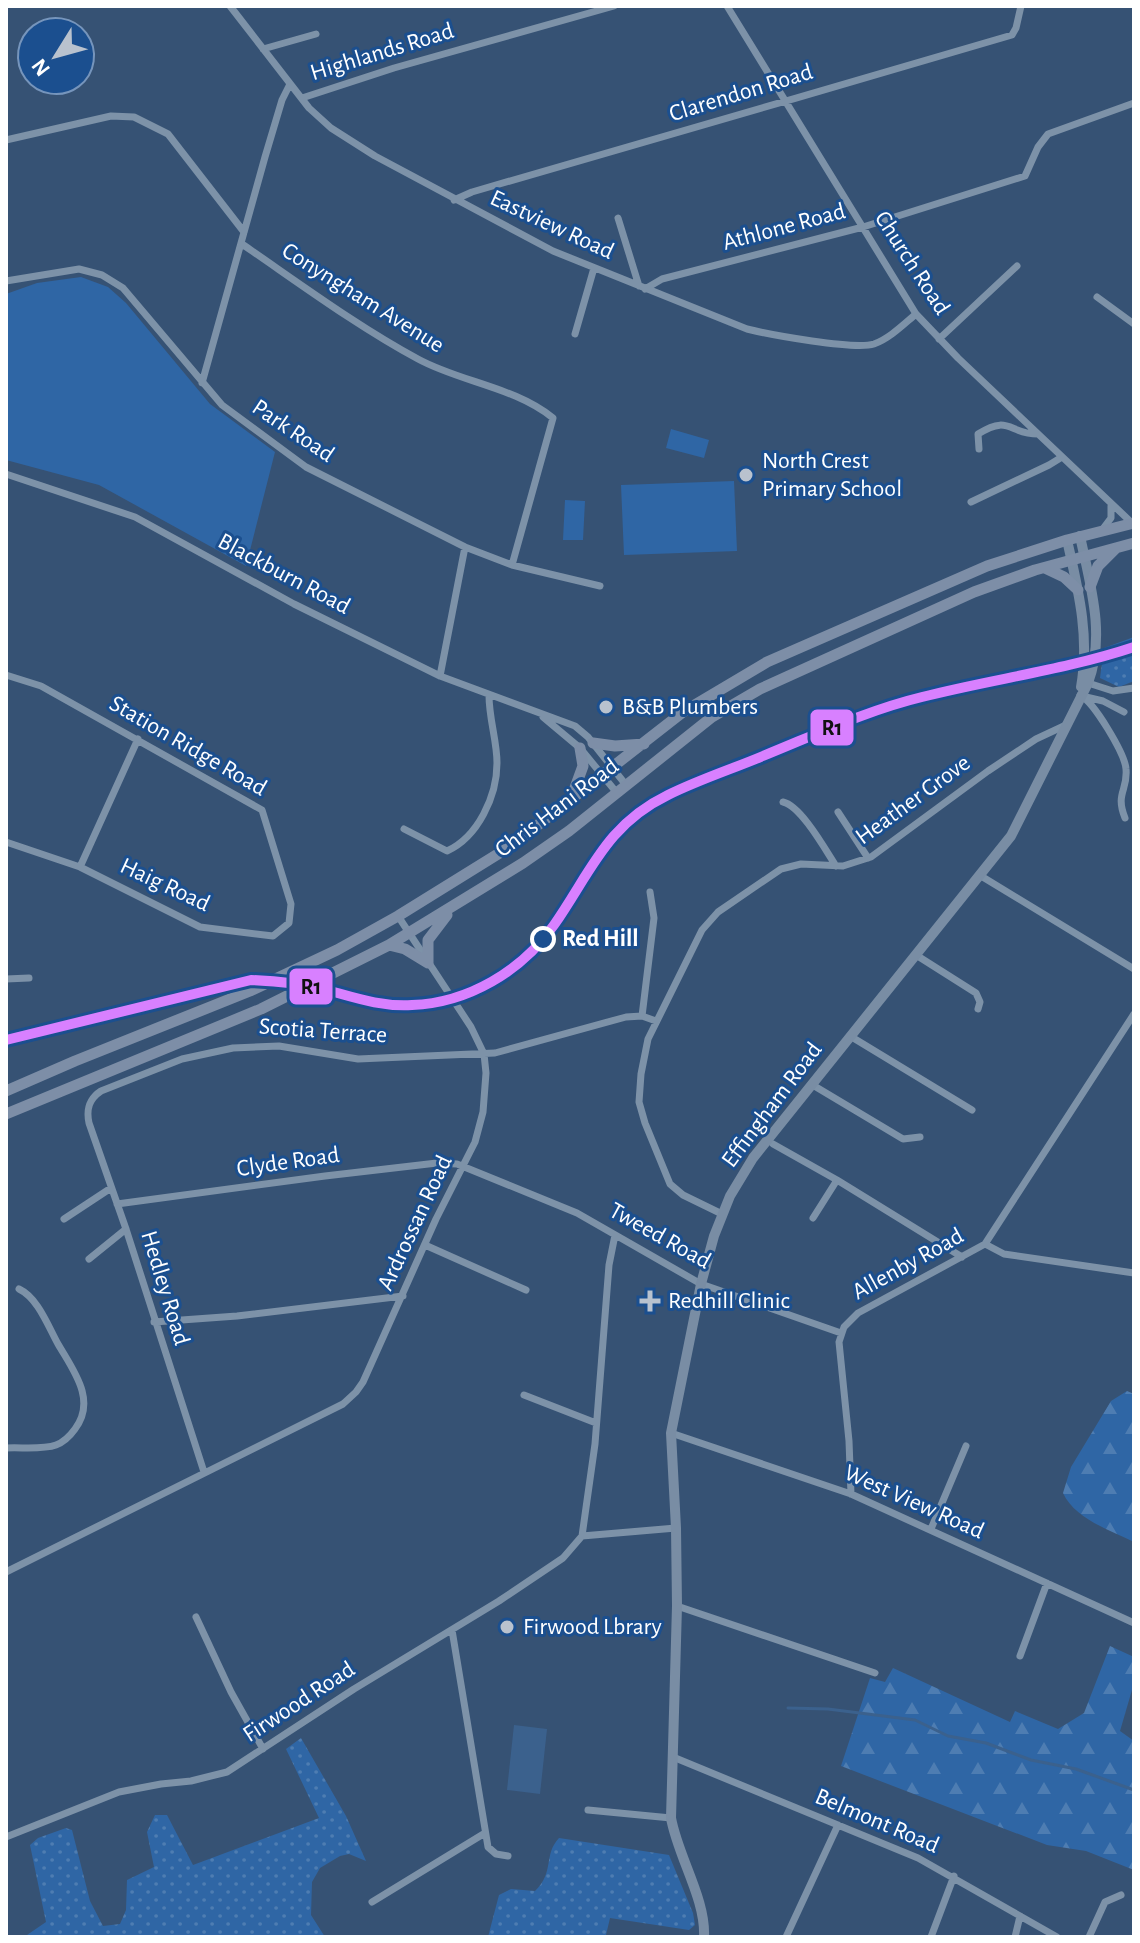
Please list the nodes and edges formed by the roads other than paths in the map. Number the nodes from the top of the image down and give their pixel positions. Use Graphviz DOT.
graph roads {
  1 [pos="230,6"];
  2 [pos="614,6"];
  3 [pos="727,6"];
  4 [pos="1021,6"];
  5 [pos="316,34"];
  6 [pos="263,49"];
  7 [pos="290,84"];
  8 [pos="302,98"];
  9 [pos="785,101"];
  10 [pos="1134,103"];
  11 [pos="6,140"];
  12 [pos="454,200"];
  13 [pos="618,218"];
  14 [pos="863,227"];
  15 [pos="244,232"];
  16 [pos="242,244"];
  17 [pos="1017,266"];
  18 [pos="594,268"];
  19 [pos="6,281"];
  20 [pos="642,288"];
  21 [pos="1097,297"];
  22 [pos="916,314"];
  23 [pos="1134,324"];
  24 [pos="575,334"];
  25 [pos="939,339"];
  26 [pos="202,383"];
  27 [pos="1038,434"];
  28 [pos="979,449"];
  29 [pos="1062,457"];
  30 [pos="6,474"];
  31 [pos="971,502"];
  32 [pos="1110,504"];
  33 [pos="1133,523"];
  34 [pos="1100,532"];
  35 [pos="1080,536"];
  36 [pos="1067,540"];
  37 [pos="1134,543"];
  38 [pos="465,547"];
  39 [pos="1115,548"];
  40 [pos="1084,556"];
  41 [pos="1071,559"];
  42 [pos="512,565"];
  43 [pos="1044,568"];
  44 [pos="600,586"];
  45 [pos="1084,588"];
  46 [pos="6,675"];
  47 [pos="440,676"];
  48 [pos="1085,682"];
  49 [pos="1134,688"];
  50 [pos="489,695"];
  51 [pos="1083,696"];
  52 [pos="1124,712"];
  53 [pos="542,716"];
  54 [pos="1068,724"];
  55 [pos="138,739"];
  56 [pos="593,743"];
  57 [pos="644,744"];
  58 [pos="580,748"];
  59 [pos="608,771"];
  60 [pos="622,789"];
  61 [pos="570,801"];
  62 [pos="783,802"];
  63 [pos="838,812"];
  64 [pos="1125,818"];
  65 [pos="404,829"];
  66 [pos="6,842"];
  67 [pos="868,858"];
  68 [pos="836,866"];
  69 [pos="80,867"];
  70 [pos="981,876"];
  71 [pos="650,892"];
  72 [pos="291,904"];
  73 [pos="453,908"];
  74 [pos="398,916"];
  75 [pos="409,934"];
  76 [pos="389,945"];
  77 [pos="916,955"];
  78 [pos="428,963"];
  79 [pos="1134,969"];
  80 [pos="29,978"];
  81 [pos="6,979"];
  82 [pos="978,1009"];
  83 [pos="1134,1014"];
  84 [pos="642,1016"];
  85 [pos="656,1021"];
  86 [pos="850,1036"];
  87 [pos="484,1054"];
  88 [pos="811,1084"];
  89 [pos="6,1091"];
  90 [pos="972,1110"];
  91 [pos="6,1114"];
  92 [pos="88,1116"];
  93 [pos="920,1137"];
  94 [pos="773,1144"];
  95 [pos="464,1165"];
  96 [pos="837,1180"];
  97 [pos="111,1188"];
  98 [pos="117,1204"];
  99 [pos="722,1214"];
  100 [pos="813,1218"];
  101 [pos="64,1219"];
  102 [pos="126,1229"];
  103 [pos="615,1235"];
  104 [pos="985,1244"];
  105 [pos="425,1245"];
  106 [pos="962,1257"];
  107 [pos="89,1259"];
  108 [pos="1134,1273"];
  109 [pos="701,1284"];
  110 [pos="19,1289"];
  111 [pos="526,1290"];
  112 [pos="403,1296"];
  113 [pos="154,1322"];
  114 [pos="841,1333"];
  115 [pos="524,1395"];
  116 [pos="596,1423"];
  117 [pos="671,1433"];
  118 [pos="966,1446"];
  119 [pos="6,1448"];
  120 [pos="204,1472"];
  121 [pos="851,1494"];
  122 [pos="676,1528"];
  123 [pos="931,1529"];
  124 [pos="582,1536"];
  125 [pos="6,1572"];
  126 [pos="1047,1583"];
  127 [pos="677,1606"];
  128 [pos="196,1617"];
  129 [pos="1134,1623"];
  130 [pos="452,1630"];
  131 [pos="1020,1656"];
  132 [pos="875,1673"];
  133 [pos="263,1749"];
  134 [pos="673,1757"];
  135 [pos="588,1810"];
  136 [pos="671,1818"];
  137 [pos="838,1825"];
  138 [pos="485,1833"];
  139 [pos="6,1837"];
  140 [pos="508,1856"];
  141 [pos="954,1876"];
  142 [pos="1121,1895"];
  143 [pos="372,1902"];
  144 [pos="1020,1916"];
  145 [pos="706,1936"];
  146 [pos="780,1936"];
  147 [pos="931,1937"];
  148 [pos="1015,1937"];
  149 [pos="1057,1937"];
  150 [pos="1089,1937"];
  1 -- 6 [label="street, Eastview Road"];
  2 -- 8 [label="street, Highlands Road"];
  3 -- 9 [label="street, Church Road"];
  4 -- 9 [label="street, Clarendon Road"];
  5 -- 6 [label="street"];
  6 -- 7 [label="street, Eastview Road"];
  7 -- 8 [label="street, Eastview Road"];
  7 -- 15 [label="street"];
  8 -- 12 [label="street, Eastview Road"];
  9 -- 12 [label="street, Clarendon Road"];
  9 -- 14 [label="street, Church Road"];
  10 -- 14 [label="street, Athlone Road"];
  11 -- 15 [label="street"];
  12 -- 18 [label="street, Eastview Road"];
  13 -- 20 [label="street"];
  14 -- 20 [label="street, Athlone Road"];
  14 -- 22 [label="street, Church Road"];
  15 -- 16 [label="street"];
  16 -- 26 [label="street"];
  16 -- 42 [label="street, Conyngham Avenue"];
  17 -- 25 [label="street"];
  18 -- 20 [label="street, Eastview Road"];
  18 -- 24 [label="street"];
  19 -- 26 [label="street, Park Road"];
  20 -- 22 [label="street, Eastview Road"];
  21 -- 23 [label="street"];
  22 -- 25 [label="street, Church Road"];
  25 -- 27 [label="street, Church Road"];
  26 -- 38 [label="street, Park Road"];
  27 -- 28 [label="street"];
  27 -- 29 [label="street, Church Road"];
  29 -- 31 [label="street"];
  29 -- 32 [label="street, Church Road"];
  30 -- 47 [label="street, Blackburn Road"];
  32 -- 33 [label="street, Church Road"];
  32 -- 34 [label="street"];
  33 -- 34 [label="main road, Chris Hani Road"];
  34 -- 35 [label="main road, Chris Hani Road"];
  35 -- 36 [label="main road, Chris Hani Road"];
  35 -- 40 [label="street, Effingham Road"];
  36 -- 41 [label="street, Effingham Road"];
  36 -- 57 [label="main road, Chris Hani Road"];
  37 -- 39 [label="main road, Chris Hani Road"];
  38 -- 42 [label="street, Park Road"];
  38 -- 47 [label="street"];
  39 -- 40 [label="main road, Chris Hani Road"];
  39 -- 45 [label="main road"];
  40 -- 41 [label="main road, Chris Hani Road"];
  40 -- 45 [label="street, Effingham Road"];
  41 -- 43 [label="main road, Chris Hani Road"];
  41 -- 45 [label="street, Effingham Road"];
  42 -- 44 [label="street, Park Road"];
  43 -- 45 [label="main road"];
  43 -- 60 [label="main road, Chris Hani Road"];
  45 -- 48 [label="street, Effingham Road"];
  46 -- 55 [label="street, Station Ridge Road"];
  47 -- 50 [label="street, Blackburn Road"];
  48 -- 49 [label="street"];
  48 -- 51 [label="street, Effingham Road"];
  50 -- 53 [label="street, Blackburn Road"];
  50 -- 65 [label="street"];
  51 -- 52 [label="street"];
  51 -- 54 [label="street, Effingham Road"];
  51 -- 64 [label="street"];
  53 -- 56 [label="street, Blackburn Road"];
  53 -- 58 [label="street, Blackburn Road"];
  54 -- 67 [label="street, Heather Grove"];
  54 -- 70 [label="street, Effingham Road"];
  55 -- 69 [label="street"];
  55 -- 72 [label="street, Station Ridge Road"];
  56 -- 57 [label="main road"];
  56 -- 59 [label="street, Blackburn Road"];
  57 -- 59 [label="main road, Chris Hani Road"];
  58 -- 59 [label="street, Blackburn Road"];
  58 -- 61 [label="main road"];
  59 -- 60 [label="street, Blackburn Road"];
  59 -- 60 [label="street, Blackburn Road"];
  59 -- 61 [label="main road, Chris Hani Road"];
  60 -- 73 [label="main road, Chris Hani Road"];
  61 -- 74 [label="main road, Chris Hani Road"];
  62 -- 68 [label="street"];
  63 -- 67 [label="street"];
  66 -- 69 [label="street, Haig Road"];
  67 -- 68 [label="street, Heather Grove"];
  68 -- 85 [label="street, Heather Grove"];
  69 -- 72 [label="street, Haig Road"];
  70 -- 77 [label="street, Effingham Road"];
  70 -- 79 [label="street"];
  71 -- 84 [label="street"];
  73 -- 75 [label="main road, Chris Hani Road"];
  73 -- 78 [label="main road"];
  74 -- 75 [label="street, Ardrossan Road"];
  74 -- 89 [label="main road, Chris Hani Road"];
  75 -- 76 [label="main road, Chris Hani Road"];
  75 -- 78 [label="street, Ardrossan Road"];
  76 -- 78 [label="main road"];
  76 -- 91 [label="main road, Chris Hani Road"];
  77 -- 82 [label="street"];
  77 -- 86 [label="street, Effingham Road"];
  78 -- 87 [label="street, Ardrossan Road"];
  80 -- 81 [label="street"];
  83 -- 104 [label="street, Allenby Road"];
  84 -- 85 [label="street"];
  84 -- 87 [label="street, Scotia Terrace"];
  85 -- 99 [label="street, Heather Grove"];
  86 -- 88 [label="street, Effingham Road"];
  86 -- 90 [label="street"];
  87 -- 92 [label="street, Scotia Terrace"];
  87 -- 95 [label="street, Ardrossan Road"];
  88 -- 93 [label="street"];
  88 -- 99 [label="street, Effingham Road"];
  92 -- 97 [label="street, Hedley Road"];
  94 -- 96 [label="street"];
  95 -- 98 [label="street, Clyde Road"];
  95 -- 103 [label="street, Tweed Road"];
  95 -- 105 [label="street, Ardrossan Road"];
  96 -- 100 [label="street"];
  96 -- 106 [label="street"];
  97 -- 98 [label="street, Hedley Road"];
  97 -- 101 [label="street"];
  98 -- 102 [label="street, Hedley Road"];
  99 -- 109 [label="street, Effingham Road"];
  102 -- 107 [label="street"];
  102 -- 113 [label="street, Hedley Road"];
  103 -- 109 [label="street, Tweed Road"];
  103 -- 116 [label="street"];
  104 -- 106 [label="street, Allenby Road"];
  104 -- 108 [label="street"];
  105 -- 111 [label="street"];
  105 -- 112 [label="street, Ardrossan Road"];
  106 -- 114 [label="street, Allenby Road"];
  109 -- 114 [label="street, Tweed Road"];
  109 -- 117 [label="street, Effingham Road"];
  110 -- 119 [label="street"];
  112 -- 113 [label="street"];
  112 -- 120 [label="street, Ardrossan Road"];
  113 -- 120 [label="street, Hedley Road"];
  114 -- 121 [label="street, Allenby Road"];
  115 -- 116 [label="street"];
  116 -- 124 [label="street"];
  117 -- 121 [label="street, West View Road"];
  117 -- 122 [label="street, Effingham Road"];
  118 -- 123 [label="street"];
  120 -- 125 [label="street, Ardrossan Road"];
  121 -- 123 [label="street, West View Road"];
  122 -- 124 [label="street"];
  122 -- 127 [label="street, Effingham Road"];
  123 -- 126 [label="street, West View Road"];
  124 -- 130 [label="street, Firwood Road"];
  126 -- 129 [label="street, West View Road"];
  126 -- 131 [label="street"];
  127 -- 132 [label="street"];
  127 -- 134 [label="street, Effingham Road"];
  128 -- 133 [label="street"];
  130 -- 133 [label="street, Firwood Road"];
  130 -- 138 [label="street"];
  133 -- 139 [label="street, Firwood Road"];
  134 -- 136 [label="street, Effingham Road"];
  134 -- 137 [label="street, Belmont Road"];
  135 -- 136 [label="street"];
  136 -- 145 [label="street, Effingham Road"];
  137 -- 141 [label="street, Belmont Road"];
  137 -- 146 [label="street"];
  138 -- 140 [label="street"];
  138 -- 143 [label="street"];
  141 -- 144 [label="street, Belmont Road"];
  141 -- 147 [label="street"];
  142 -- 150 [label="street"];
  144 -- 148 [label="street"];
  144 -- 149 [label="street, Belmont Road"];
}
